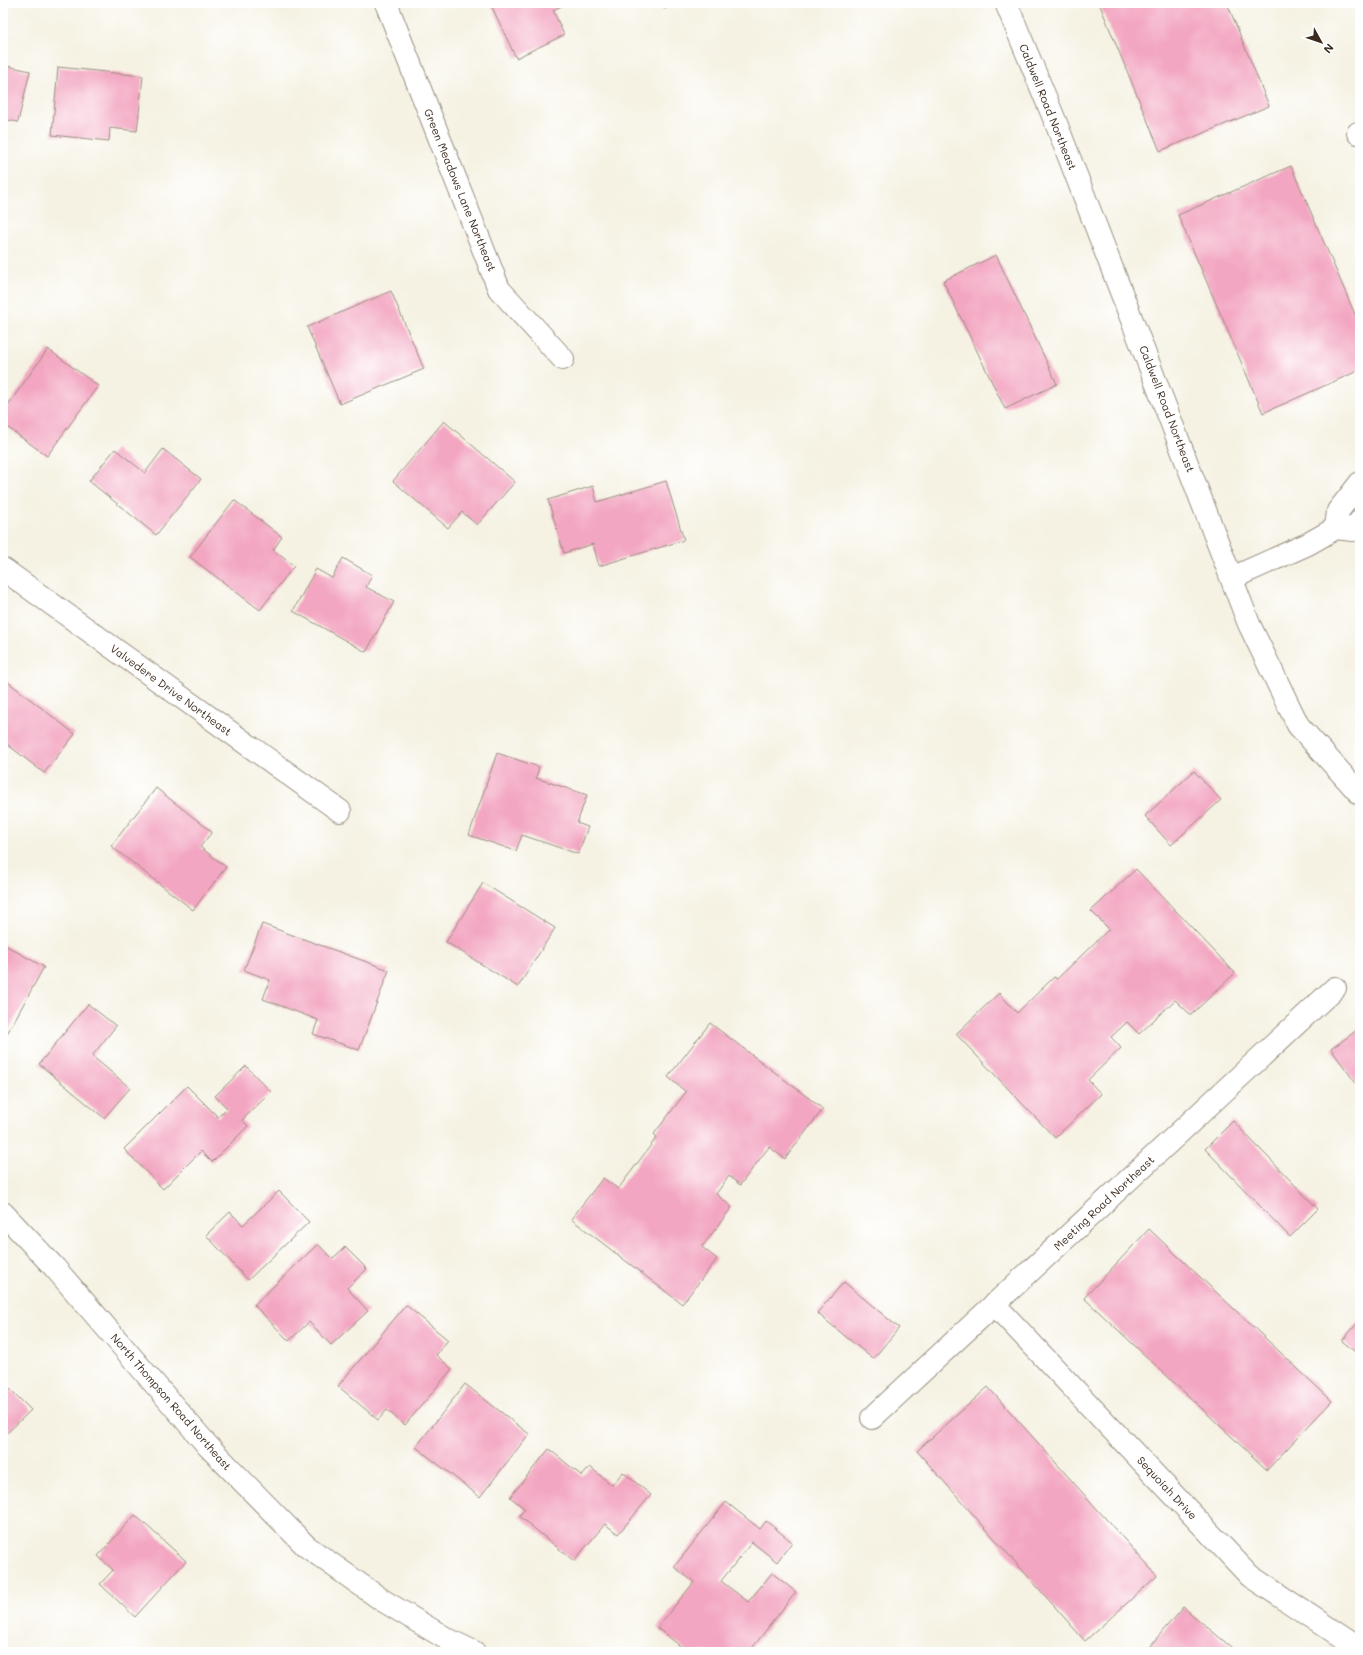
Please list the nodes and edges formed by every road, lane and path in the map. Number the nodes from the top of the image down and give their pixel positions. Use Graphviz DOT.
graph roads {
  1 [pos="386,3"];
  2 [pos="1006,3"];
  3 [pos="563,359"];
  4 [pos="1360,483"];
  5 [pos="1360,521"];
  6 [pos="1336,528"];
  7 [pos="3,569"];
  8 [pos="1232,578"];
  9 [pos="1360,794"];
  10 [pos="340,811"];
  11 [pos="1335,988"];
  12 [pos="3,1213"];
  13 [pos="994,1304"];
  14 [pos="872,1418"];
  15 [pos="1360,1649"];
  16 [pos="474,1652"];
  1 -- 3 [label="street, Green Meadows Lane Northeast"];
  2 -- 8 [label="street, Caldwell Road Northeast"];
  4 -- 6 [label="street"];
  5 -- 6 [label="street"];
  6 -- 8 [label="street"];
  7 -- 10 [label="street, Valvedere Drive Northeast"];
  8 -- 9 [label="street, Caldwell Road Northeast"];
  11 -- 13 [label="street, Meeting Road Northeast"];
  12 -- 16 [label="street, North Thompson Road Northeast"];
  13 -- 14 [label="street, Meeting Road Northeast"];
  13 -- 15 [label="street, Sequoiah Drive"];
}
